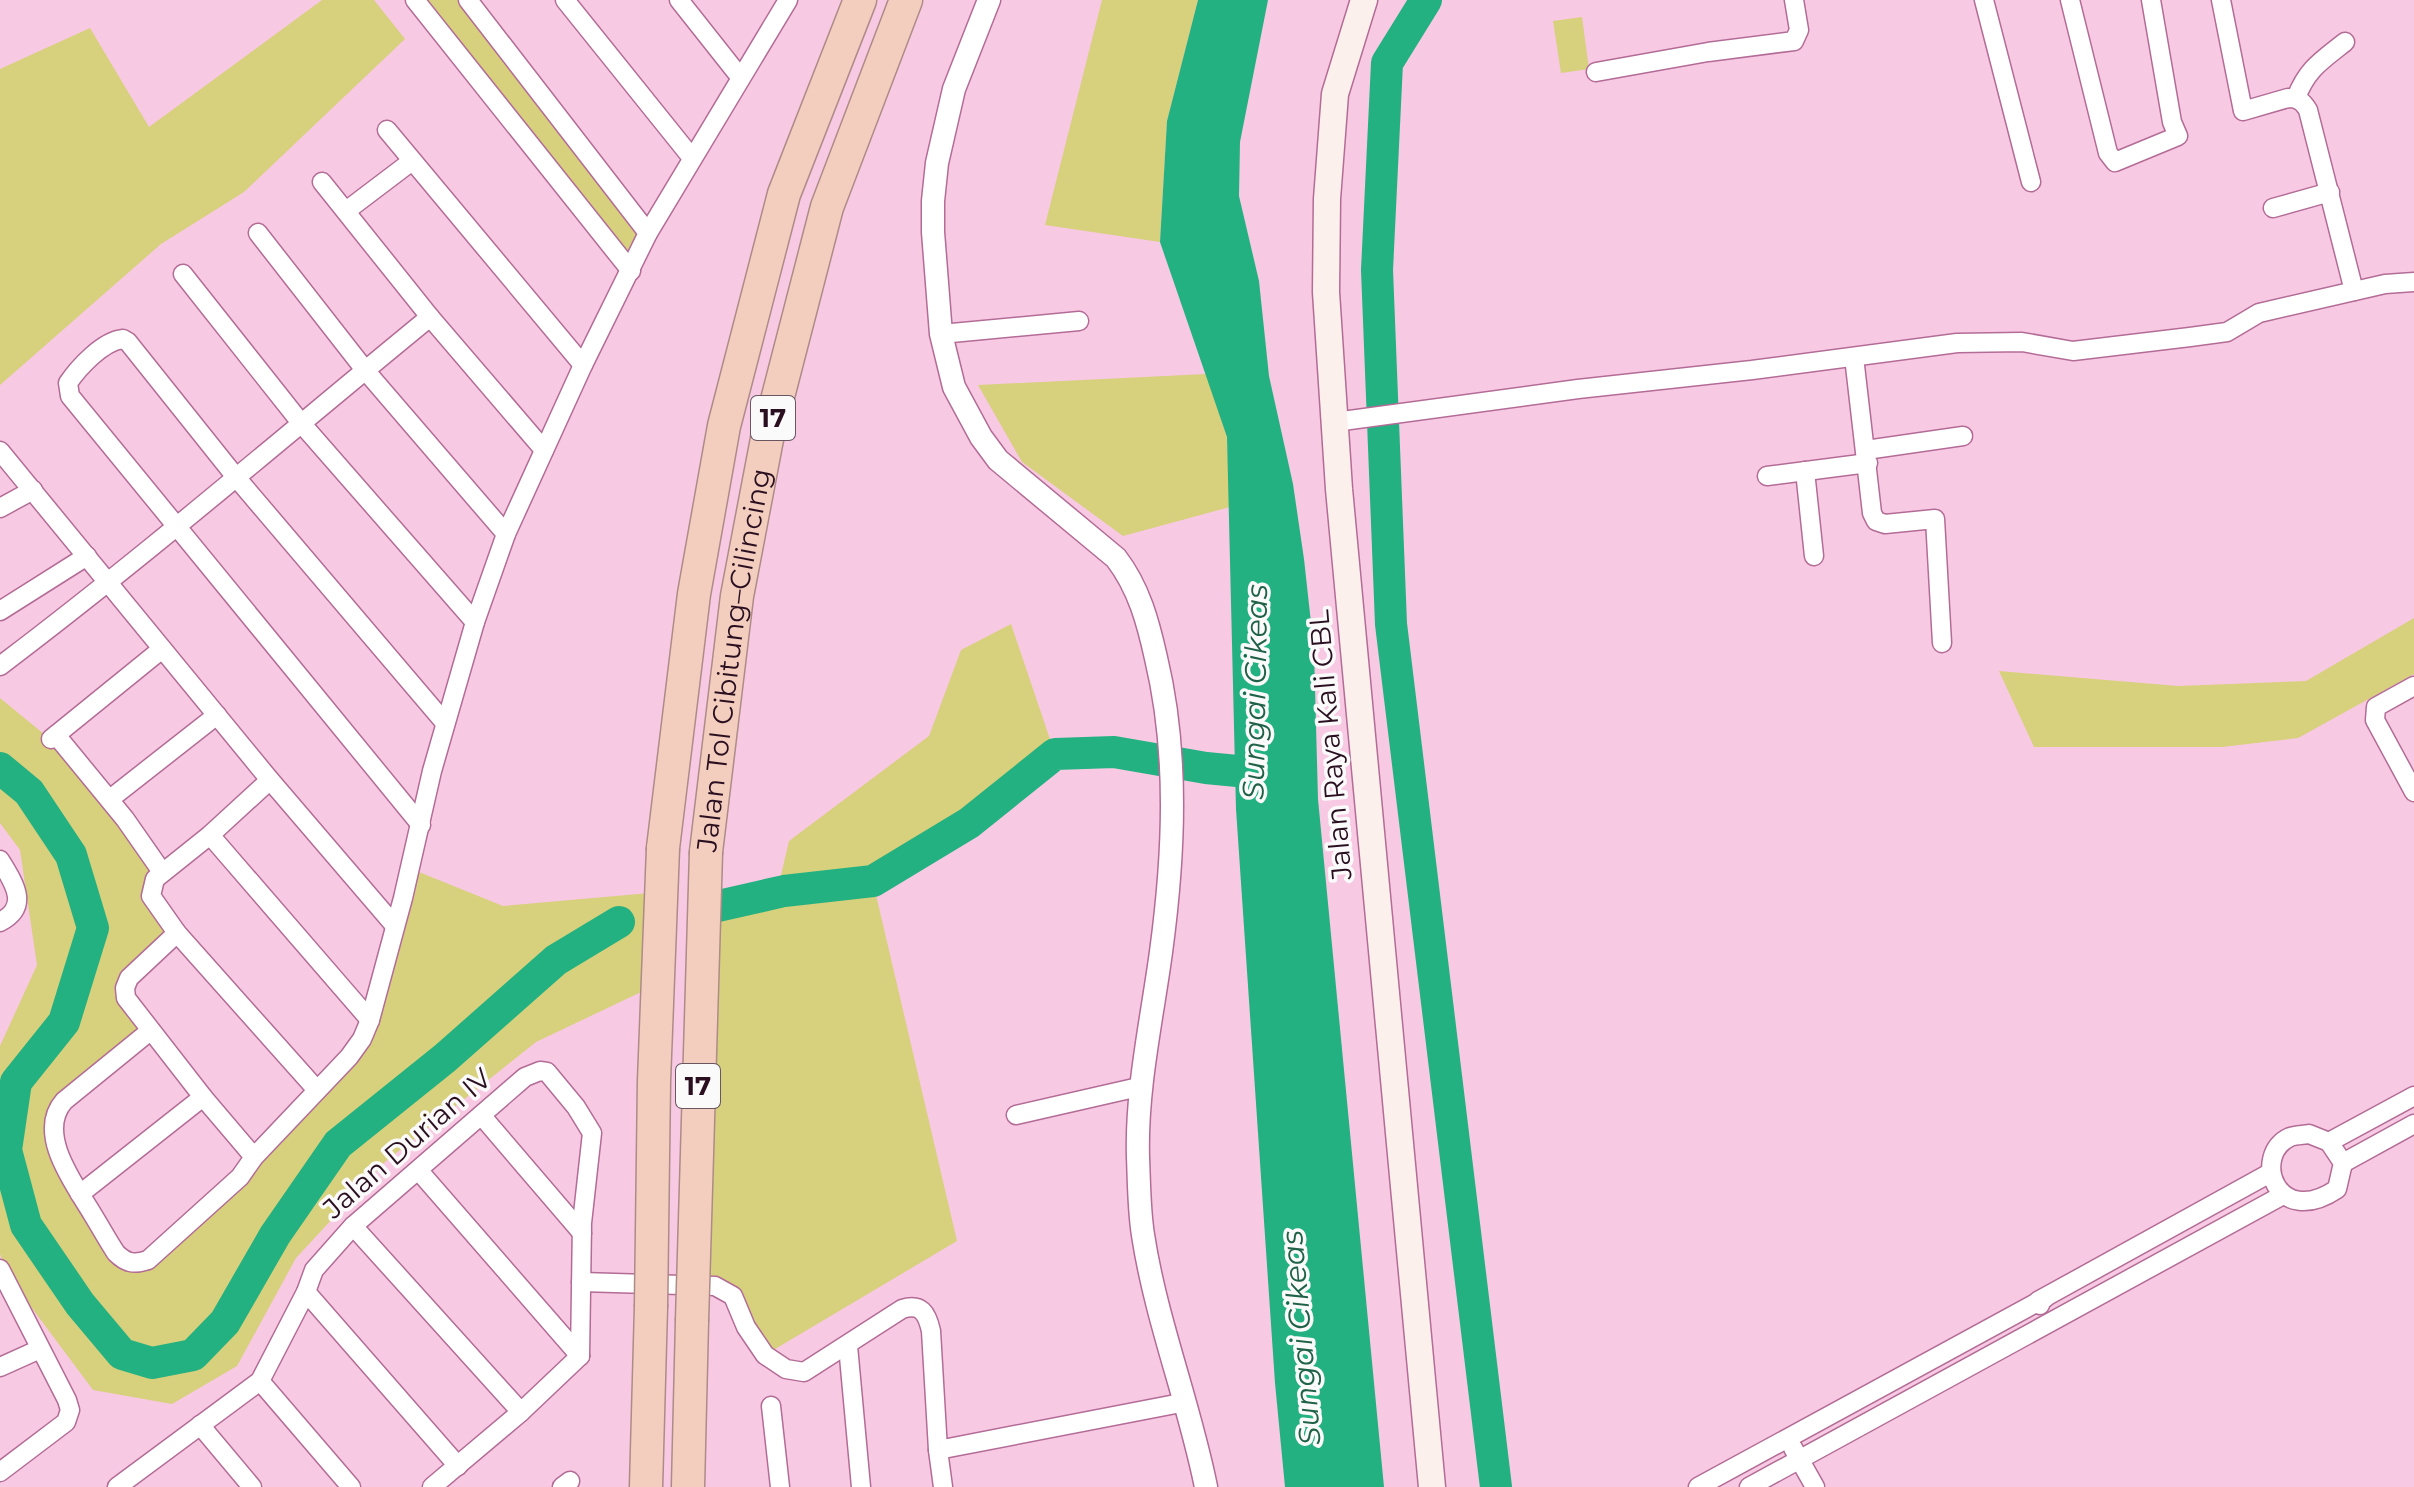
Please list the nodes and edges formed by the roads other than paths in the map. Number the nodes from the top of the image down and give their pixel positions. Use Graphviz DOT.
graph roads {
  1 [pos="415,0"];
  2 [pos="468,0"];
  3 [pos="565,0"];
  4 [pos="679,0"];
  5 [pos="860,0"];
  6 [pos="906,0"];
  7 [pos="989,0"];
  8 [pos="1364,0"];
  9 [pos="1794,0"];
  10 [pos="1984,0"];
  11 [pos="2070,0"];
  12 [pos="2151,0"];
  13 [pos="2221,0"];
  14 [pos="785,1"];
  15 [pos="2345,42"];
  16 [pos="1596,72"];
  17 [pos="740,77"];
  18 [pos="2296,98"];
  19 [pos="387,130"];
  20 [pos="692,158"];
  21 [pos="412,161"];
  22 [pos="322,182"];
  23 [pos="2031,182"];
  24 [pos="2330,192"];
  25 [pos="2273,208"];
  26 [pos="346,211"];
  27 [pos="258,233"];
  28 [pos="648,233"];
  29 [pos="631,271"];
  30 [pos="183,274"];
  31 [pos="2414,282"];
  32 [pos="2354,291"];
  33 [pos="430,317"];
  34 [pos="1079,321"];
  35 [pos="941,334"];
  36 [pos="1854,357"];
  37 [pos="583,365"];
  38 [pos="365,370"];
  39 [pos="1335,422"];
  40 [pos="301,423"];
  41 [pos="1963,436"];
  42 [pos="544,450"];
  43 [pos="0,451"];
  44 [pos="1867,457"];
  45 [pos="1805,471"];
  46 [pos="235,476"];
  47 [pos="1767,476"];
  48 [pos="33,490"];
  49 [pos="0,508"];
  50 [pos="176,527"];
  51 [pos="506,534"];
  52 [pos="87,556"];
  53 [pos="1814,556"];
  54 [pos="110,583"];
  55 [pos="0,611"];
  56 [pos="475,622"];
  57 [pos="1942,643"];
  58 [pos="162,649"];
  59 [pos="0,666"];
  60 [pos="2414,686"];
  61 [pos="217,715"];
  62 [pos="445,723"];
  63 [pos="270,780"];
  64 [pos="2414,792"];
  65 [pos="110,799"];
  66 [pos="421,825"];
  67 [pos="210,835"];
  68 [pos="0,860"];
  69 [pos="162,872"];
  70 [pos="0,922"];
  71 [pos="395,926"];
  72 [pos="177,933"];
  73 [pos="370,1020"];
  74 [pos="150,1031"];
  75 [pos="1143,1086"];
  76 [pos="316,1089"];
  77 [pos="2414,1096"];
  78 [pos="203,1097"];
  79 [pos="481,1115"];
  80 [pos="1016,1115"];
  81 [pos="2414,1124"];
  82 [pos="2329,1142"];
  83 [pos="254,1157"];
  84 [pos="2343,1163"];
  85 [pos="419,1171"];
  86 [pos="2270,1173"];
  87 [pos="80,1194"];
  88 [pos="2283,1195"];
  89 [pos="353,1226"];
  90 [pos="582,1233"];
  91 [pos="1,1273"];
  92 [pos="581,1282"];
  93 [pos="306,1292"];
  94 [pos="2041,1300"];
  95 [pos="2050,1322"];
  96 [pos="848,1346"];
  97 [pos="40,1349"];
  98 [pos="580,1356"];
  99 [pos="0,1367"];
  100 [pos="260,1381"];
  101 [pos="1186,1402"];
  102 [pos="771,1406"];
  103 [pos="521,1412"];
  104 [pos="200,1425"];
  105 [pos="49,1437"];
  106 [pos="1788,1439"];
  107 [pos="938,1450"];
  108 [pos="0,1457"];
  109 [pos="1800,1459"];
  110 [pos="458,1466"];
  111 [pos="0,1472"];
  112 [pos="136,1472"];
  113 [pos="117,1487"];
  114 [pos="148,1487"];
  115 [pos="252,1487"];
  116 [pos="351,1487"];
  117 [pos="432,1487"];
  118 [pos="646,1487"];
  119 [pos="688,1487"];
  120 [pos="780,1487"];
  121 [pos="861,1487"];
  122 [pos="943,1487"];
  123 [pos="1206,1487"];
  124 [pos="1432,1487"];
  125 [pos="1698,1487"];
  126 [pos="1749,1487"];
  127 [pos="1815,1487"];
  1 -- 29 [label="street"];
  2 -- 28 [label="street"];
  3 -- 20 [label="street"];
  4 -- 17 [label="street"];
  5 -- 118 [label="highway, Jalan Tol Cibitung–Cilincing / 17, bridge"];
  6 -- 119 [label="highway, Jalan Tol Cibitung–Cilincing / 17, bridge"];
  7 -- 35 [label="street"];
  8 -- 39 [label="main road, Jalan Raya Kali CBL"];
  9 -- 16 [label="street"];
  10 -- 23 [label="street"];
  11 -- 12 [label="street"];
  13 -- 18 [label="street"];
  14 -- 17 [label="street"];
  15 -- 18 [label="street"];
  17 -- 20 [label="street"];
  18 -- 24 [label="street"];
  19 -- 21 [label="street"];
  20 -- 28 [label="street"];
  21 -- 26 [label="street"];
  21 -- 37 [label="street"];
  22 -- 26 [label="street"];
  24 -- 25 [label="street"];
  24 -- 32 [label="street"];
  26 -- 33 [label="street"];
  27 -- 38 [label="street"];
  28 -- 29 [label="street"];
  29 -- 37 [label="street"];
  30 -- 40 [label="street"];
  31 -- 32 [label="street"];
  32 -- 36 [label="street"];
  33 -- 38 [label="street"];
  33 -- 42 [label="street"];
  34 -- 35 [label="street"];
  35 -- 75 [label="street"];
  36 -- 39 [label="street"];
  36 -- 44 [label="street"];
  37 -- 42 [label="street"];
  38 -- 40 [label="street"];
  38 -- 51 [label="street"];
  39 -- 124 [label="main road, Jalan Raya Kali CBL"];
  40 -- 46 [label="street"];
  40 -- 56 [label="street"];
  41 -- 44 [label="street"];
  42 -- 51 [label="street"];
  43 -- 48 [label="street"];
  44 -- 45 [label="street"];
  44 -- 57 [label="street"];
  45 -- 47 [label="street"];
  45 -- 53 [label="street"];
  46 -- 50 [label="street"];
  46 -- 50 [label="street"];
  46 -- 62 [label="street"];
  48 -- 49 [label="street"];
  48 -- 52 [label="street"];
  50 -- 54 [label="street"];
  50 -- 66 [label="street"];
  51 -- 56 [label="street"];
  52 -- 54 [label="street"];
  52 -- 55 [label="street"];
  54 -- 58 [label="street"];
  54 -- 59 [label="street"];
  56 -- 62 [label="street"];
  58 -- 61 [label="street"];
  58 -- 65 [label="street"];
  60 -- 64 [label="street"];
  61 -- 63 [label="street"];
  61 -- 65 [label="street"];
  62 -- 66 [label="street"];
  63 -- 67 [label="street"];
  63 -- 71 [label="street"];
  65 -- 69 [label="street"];
  66 -- 71 [label="street"];
  67 -- 69 [label="street"];
  67 -- 73 [label="street"];
  68 -- 70 [label="street"];
  69 -- 72 [label="street"];
  71 -- 73 [label="street"];
  72 -- 74 [label="street"];
  72 -- 76 [label="street"];
  73 -- 76 [label="street"];
  74 -- 78 [label="street"];
  74 -- 87 [label="street"];
  75 -- 80 [label="street"];
  75 -- 101 [label="street"];
  76 -- 83 [label="street"];
  77 -- 82 [label="street"];
  78 -- 83 [label="street"];
  78 -- 87 [label="street"];
  79 -- 85 [label="street, Jalan Durian IV"];
  79 -- 90 [label="street"];
  79 -- 90 [label="street, Jalan Durian IV"];
  81 -- 84 [label="street"];
  82 -- 84 [label="street"];
  82 -- 86 [label="street"];
  83 -- 87 [label="street"];
  84 -- 88 [label="street"];
  85 -- 89 [label="street, Jalan Durian IV"];
  85 -- 98 [label="street"];
  86 -- 88 [label="street"];
  86 -- 94 [label="street"];
  88 -- 95 [label="street"];
  89 -- 93 [label="street, Jalan Durian IV"];
  89 -- 103 [label="street"];
  90 -- 92 [label="street, Jalan Durian IV"];
  91 -- 97 [label="street"];
  92 -- 96 [label="street"];
  92 -- 98 [label="street, Jalan Durian IV"];
  93 -- 100 [label="street, Jalan Durian IV"];
  93 -- 110 [label="street"];
  94 -- 95 [label="street"];
  94 -- 106 [label="street"];
  95 -- 109 [label="street"];
  96 -- 107 [label="street"];
  96 -- 121 [label="street"];
  97 -- 99 [label="street"];
  97 -- 105 [label="street"];
  98 -- 103 [label="street"];
  100 -- 104 [label="street, Jalan Durian IV"];
  100 -- 116 [label="street"];
  101 -- 107 [label="street"];
  101 -- 123 [label="street"];
  102 -- 120 [label="street"];
  103 -- 110 [label="street"];
  104 -- 112 [label="street, Jalan Durian IV"];
  104 -- 115 [label="street"];
  105 -- 108 [label="street"];
  105 -- 111 [label="street"];
  106 -- 109 [label="street"];
  106 -- 125 [label="street"];
  107 -- 122 [label="street"];
  109 -- 126 [label="street"];
  109 -- 127 [label="street"];
  110 -- 117 [label="street"];
  112 -- 113 [label="street, Jalan Durian IV"];
  112 -- 114 [label="street"];
}
